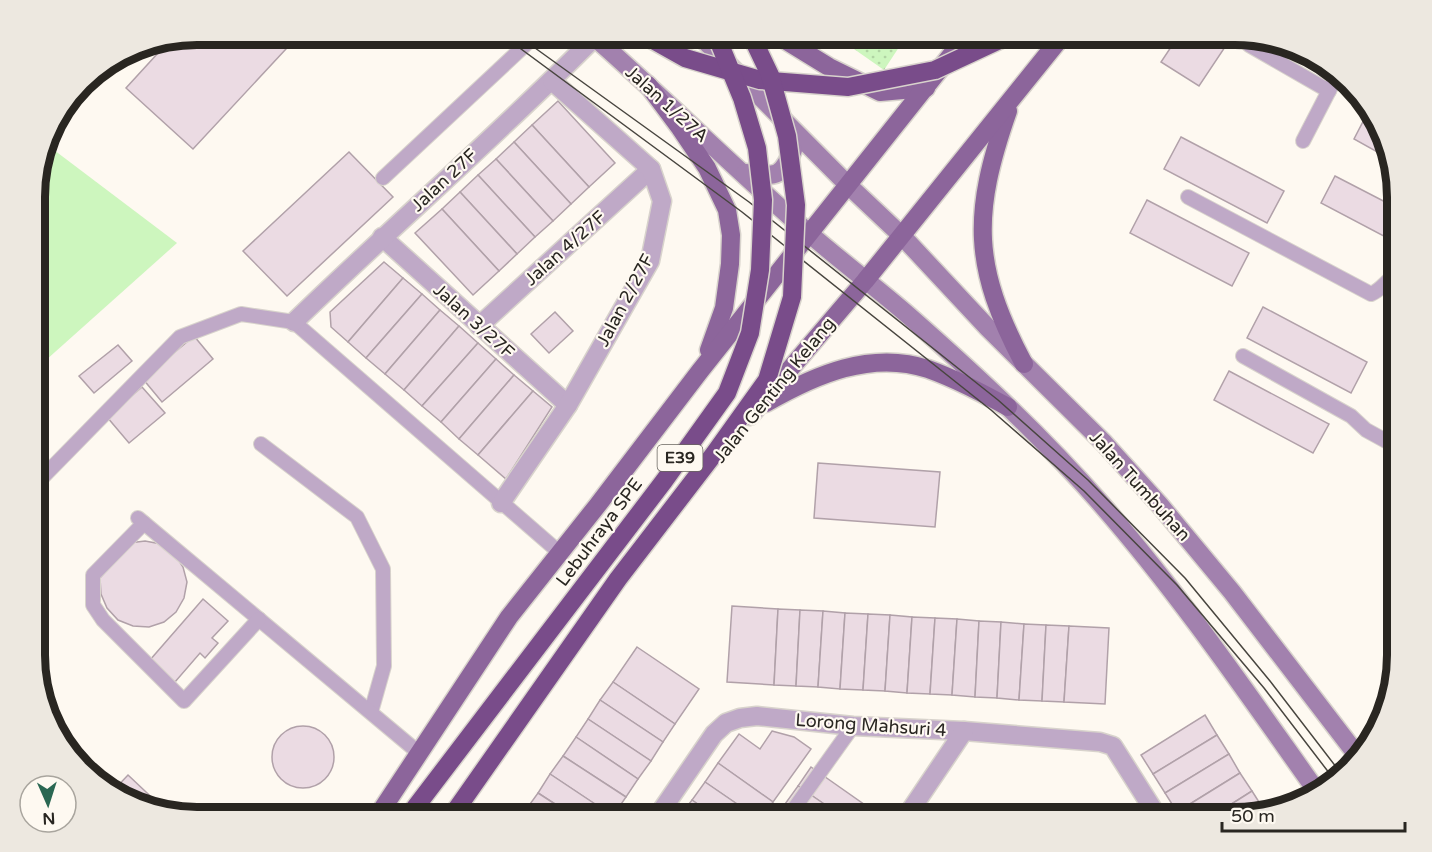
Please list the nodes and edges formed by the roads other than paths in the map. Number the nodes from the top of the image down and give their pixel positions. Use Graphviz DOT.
graph roads {
  1 [pos="524,45"];
  2 [pos="585,45"];
  3 [pos="603,45"];
  4 [pos="663,45"];
  5 [pos="710,45"];
  6 [pos="720,45"];
  7 [pos="756,45"];
  8 [pos="794,45"];
  9 [pos="959,45"];
  10 [pos="987,45"];
  11 [pos="1054,45"];
  12 [pos="1250,46"];
  13 [pos="552,81"];
  14 [pos="1333,82"];
  15 [pos="648,86"];
  16 [pos="926,88"];
  17 [pos="1329,91"];
  18 [pos="1013,98"];
  19 [pos="784,119"];
  20 [pos="1303,141"];
  21 [pos="651,169"];
  22 [pos="743,173"];
  23 [pos="383,178"];
  24 [pos="848,185"];
  25 [pos="1188,197"];
  26 [pos="810,234"];
  27 [pos="902,236"];
  28 [pos="382,237"];
  29 [pos="1387,279"];
  30 [pos="865,281"];
  31 [pos="294,322"];
  32 [pos="479,326"];
  33 [pos="1243,356"];
  34 [pos="1024,364"];
  35 [pos="700,371"];
  36 [pos="567,405"];
  37 [pos="1008,407"];
  38 [pos="755,410"];
  39 [pos="1387,442"];
  40 [pos="261,444"];
  41 [pos="45,475"];
  42 [pos="501,503"];
  43 [pos="560,553"];
  44 [pos="259,619"];
  45 [pos="370,712"];
  46 [pos="854,726"];
  47 [pos="964,731"];
  48 [pos="1353,750"];
  49 [pos="419,753"];
  50 [pos="1312,785"];
  51 [pos="384,807"];
  52 [pos="416,807"];
  53 [pos="458,807"];
  54 [pos="467,807"];
  55 [pos="664,807"];
  56 [pos="795,807"];
  57 [pos="913,807"];
  58 [pos="1152,807"];
  1 -- 23 [label="lane"];
  2 -- 13 [label="street, Jalan 27F"];
  3 -- 15 [label="main road, Jalan 1/27A"];
  4 -- 10 [label="highway, bridge"];
  5 -- 19 [label="main road"];
  6 -- 52 [label="highway, Lebuhraya SPE / E39, bridge"];
  7 -- 53 [label="highway, E39, bridge"];
  8 -- 16 [label="main road"];
  9 -- 16 [label="main road"];
  11 -- 18 [label="main road, Jalan Genting Kelang"];
  12 -- 17 [label="lane"];
  13 -- 21 [label="street, Jalan 2/27F"];
  13 -- 28 [label="street, Jalan 27F"];
  14 -- 17 [label="lane"];
  15 -- 22 [label="main road, Jalan 1/27A"];
  15 -- 35 [label="main road"];
  16 -- 24 [label="main road"];
  17 -- 20 [label="lane"];
  18 -- 27 [label="main road, Jalan Genting Kelang"];
  18 -- 34 [label="main road"];
  19 -- 22 [label="main road"];
  19 -- 24 [label="main road"];
  21 -- 32 [label="street, Jalan 4/27F"];
  21 -- 36 [label="street, Jalan 2/27F"];
  22 -- 26 [label="main road, Jalan 1/27A"];
  24 -- 26 [label="main road"];
  24 -- 27 [label="main road"];
  25 -- 29 [label="lane"];
  26 -- 30 [label="main road, Jalan 1/27A"];
  26 -- 35 [label="main road"];
  27 -- 30 [label="main road, Jalan Genting Kelang"];
  27 -- 34 [label="main road, Jalan Tumbuhan"];
  28 -- 31 [label="street, Jalan 27F"];
  28 -- 32 [label="street, Jalan 3/27F"];
  30 -- 37 [label="main road"];
  30 -- 38 [label="main road, Jalan Genting Kelang"];
  31 -- 41 [label="lane"];
  31 -- 42 [label="lane"];
  32 -- 36 [label="street, Jalan 3/27F"];
  33 -- 39 [label="lane"];
  34 -- 48 [label="main road, Jalan Tumbuhan"];
  35 -- 43 [label="main road"];
  36 -- 42 [label="street, Jalan 2/27F"];
  37 -- 38 [label="main road"];
  37 -- 50 [label="main road"];
  38 -- 54 [label="main road, Jalan Genting Kelang"];
  40 -- 45 [label="lane"];
  42 -- 43 [label="lane"];
  43 -- 49 [label="main road"];
  44 -- 44 [label="lane"];
  44 -- 45 [label="lane"];
  45 -- 49 [label="lane"];
  46 -- 47 [label="street, Lorong Mahsuri 4"];
  46 -- 55 [label="street, Lorong Mahsuri 4"];
  46 -- 56 [label="lane"];
  47 -- 57 [label="street"];
  47 -- 58 [label="street, Lorong Mahsuri 4"];
  49 -- 51 [label="main road"];
}
